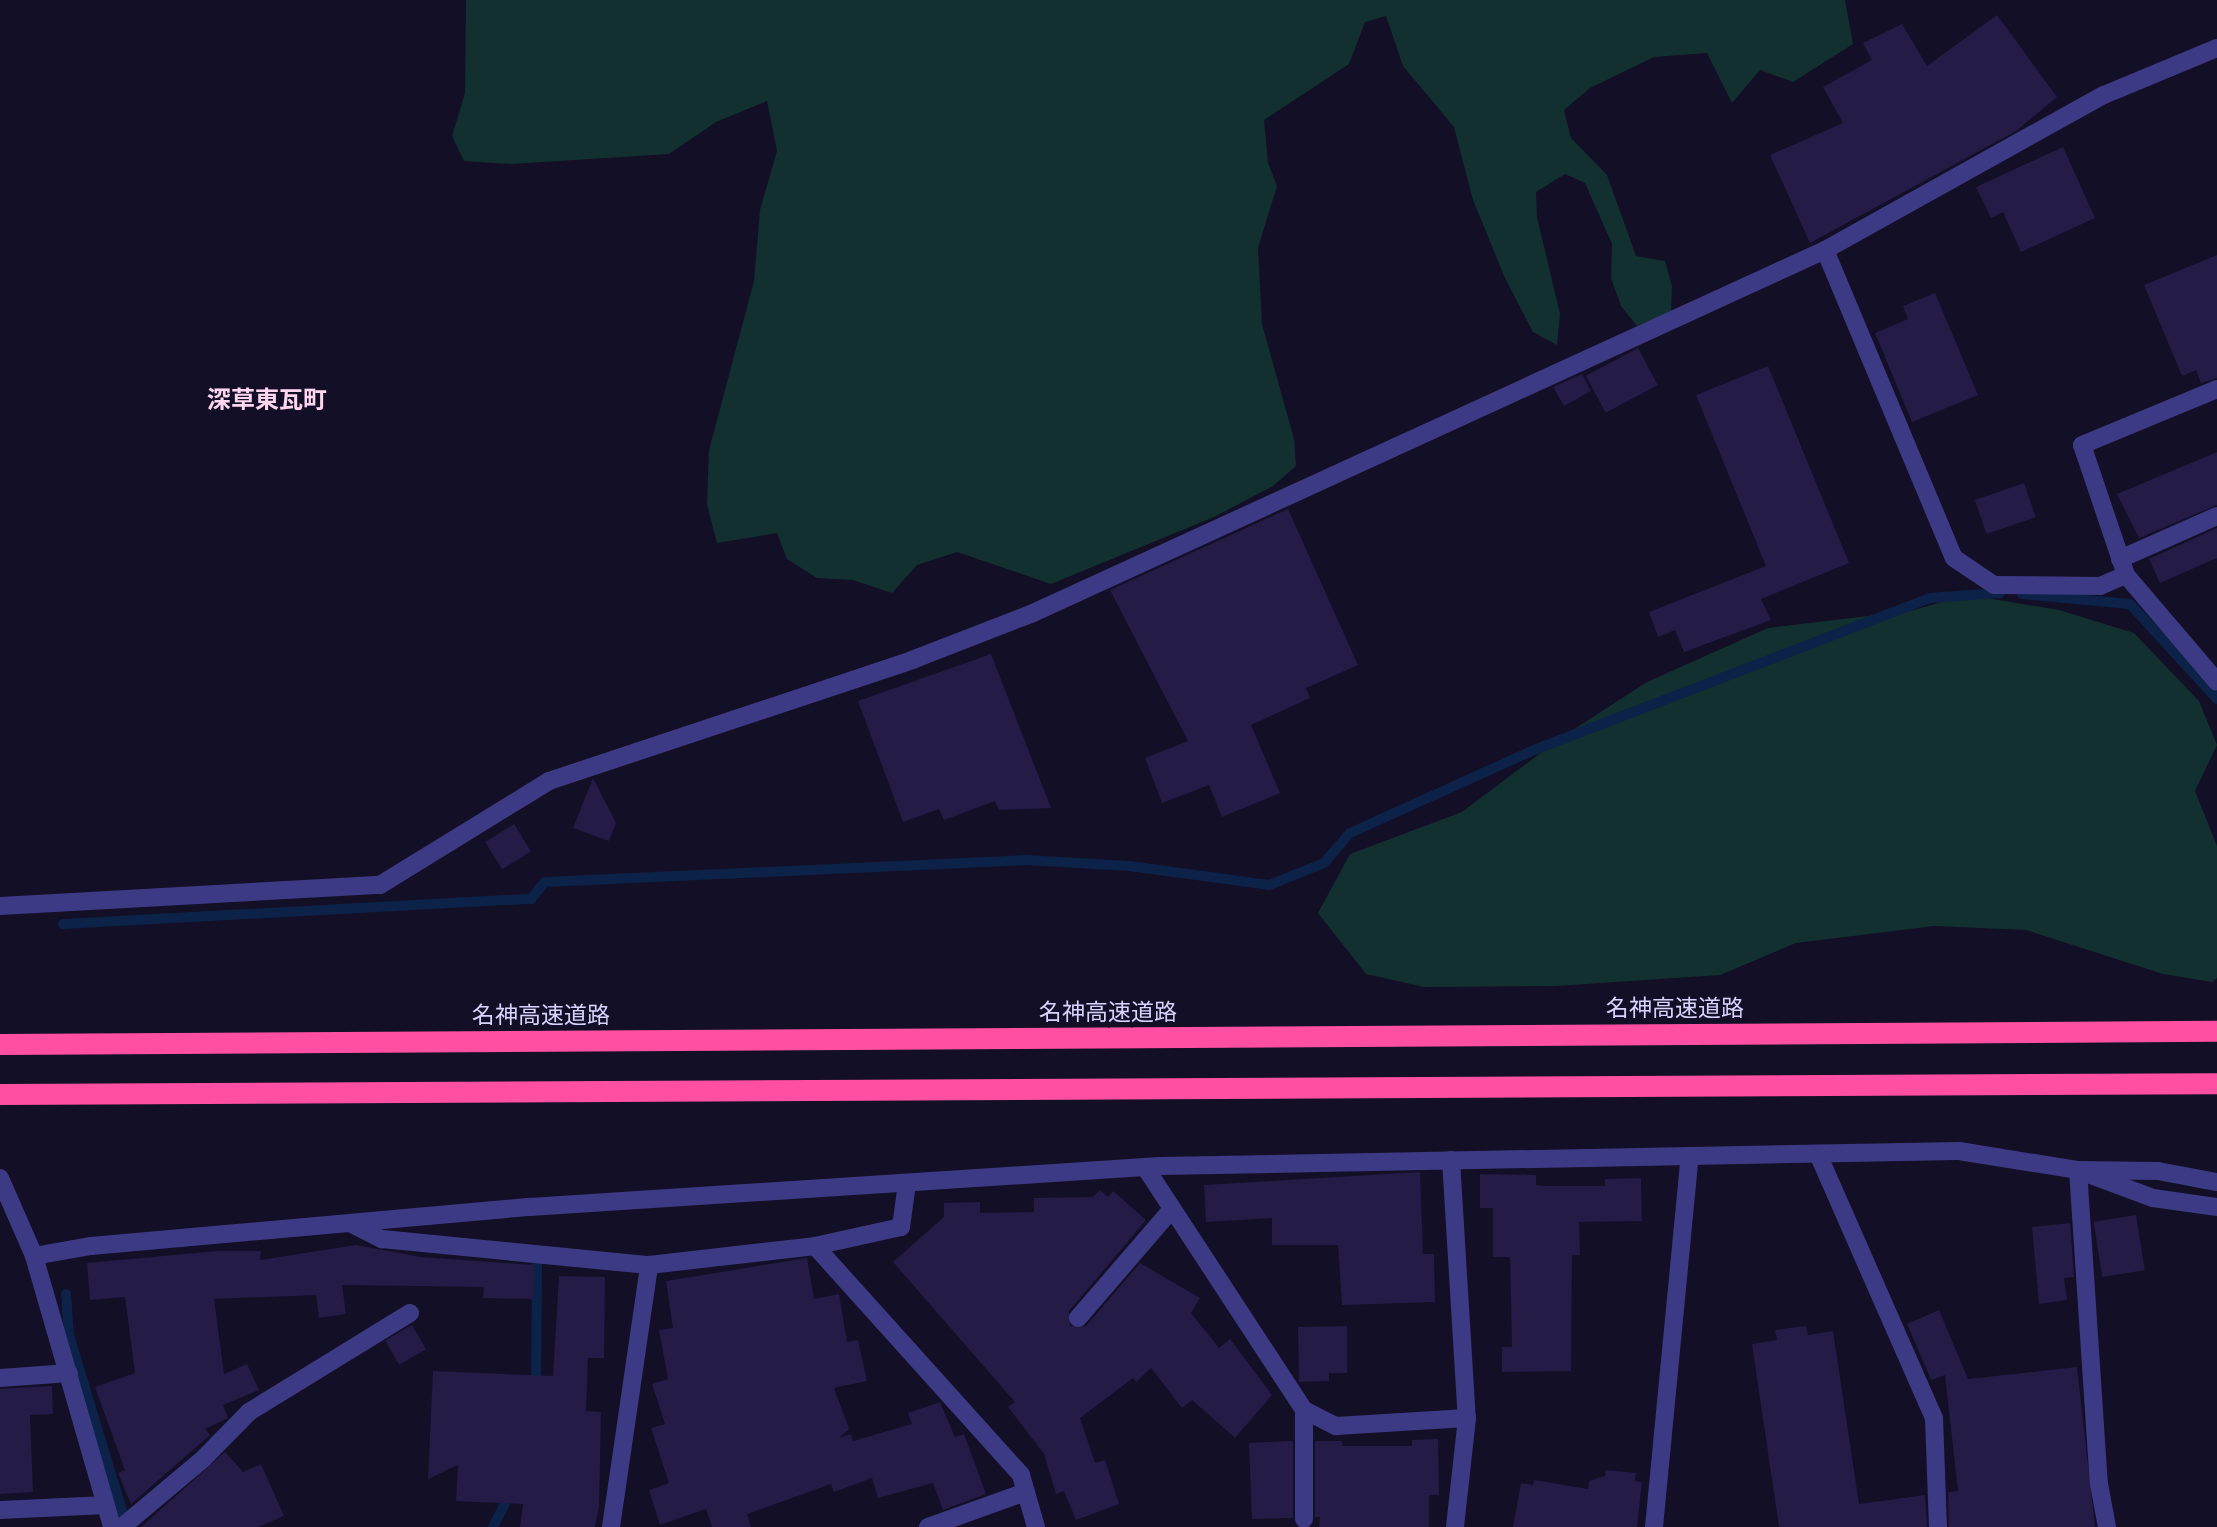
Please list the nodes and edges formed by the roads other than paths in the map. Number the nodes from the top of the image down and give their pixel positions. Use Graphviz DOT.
graph roads {
  1 [pos="2217,48"];
  2 [pos="1825,250"];
  3 [pos="2217,389"];
  4 [pos="2217,516"];
  5 [pos="2123,567"];
  6 [pos="2217,682"];
  7 [pos="0,906"];
  8 [pos="2217,1031"];
  9 [pos="0,1044"];
  10 [pos="2217,1083"];
  11 [pos="0,1094"];
  12 [pos="1818,1154"];
  13 [pos="1690,1156"];
  14 [pos="1451,1160"];
  15 [pos="1144,1167"];
  16 [pos="2078,1170"];
  17 [pos="0,1178"];
  18 [pos="2217,1182"];
  19 [pos="907,1184"];
  20 [pos="2217,1207"];
  21 [pos="1172,1209"];
  22 [pos="352,1224"];
  23 [pos="815,1246"];
  24 [pos="34,1256"];
  25 [pos="649,1265"];
  26 [pos="410,1312"];
  27 [pos="1078,1318"];
  28 [pos="69,1373"];
  29 [pos="0,1378"];
  30 [pos="1304,1410"];
  31 [pos="1467,1418"];
  32 [pos="1026,1492"];
  33 [pos="106,1505"];
  34 [pos="0,1510"];
  35 [pos="1304,1519"];
  36 [pos="127,1524"];
  37 [pos="112,1527"];
  38 [pos="611,1527"];
  39 [pos="928,1527"];
  40 [pos="1036,1527"];
  41 [pos="1455,1527"];
  42 [pos="1654,1527"];
  43 [pos="1938,1527"];
  44 [pos="2107,1527"];
  1 -- 2 [label="street"];
  2 -- 5 [label="street"];
  2 -- 7 [label="street"];
  3 -- 5 [label="street"];
  4 -- 5 [label="street"];
  5 -- 6 [label="street"];
  8 -- 9 [label="highway, 名神高速道路"];
  10 -- 11 [label="highway"];
  12 -- 13 [label="street"];
  12 -- 16 [label="street"];
  12 -- 43 [label="street"];
  13 -- 14 [label="street"];
  13 -- 42 [label="street"];
  14 -- 15 [label="street"];
  14 -- 31 [label="street"];
  15 -- 19 [label="street"];
  15 -- 21 [label="street"];
  16 -- 18 [label="street"];
  16 -- 20 [label="street"];
  16 -- 44 [label="street"];
  17 -- 24 [label="street"];
  19 -- 22 [label="street"];
  19 -- 23 [label="street"];
  21 -- 27 [label="street"];
  21 -- 30 [label="street"];
  22 -- 24 [label="street"];
  22 -- 25 [label="street"];
  23 -- 25 [label="street"];
  23 -- 32 [label="street"];
  24 -- 28 [label="street"];
  25 -- 38 [label="street"];
  26 -- 36 [label="street"];
  28 -- 29 [label="street"];
  28 -- 33 [label="street"];
  30 -- 31 [label="street"];
  30 -- 35 [label="street"];
  31 -- 41 [label="street"];
  32 -- 39 [label="street"];
  32 -- 40 [label="street"];
  33 -- 34 [label="street"];
  33 -- 37 [label="street"];
}
